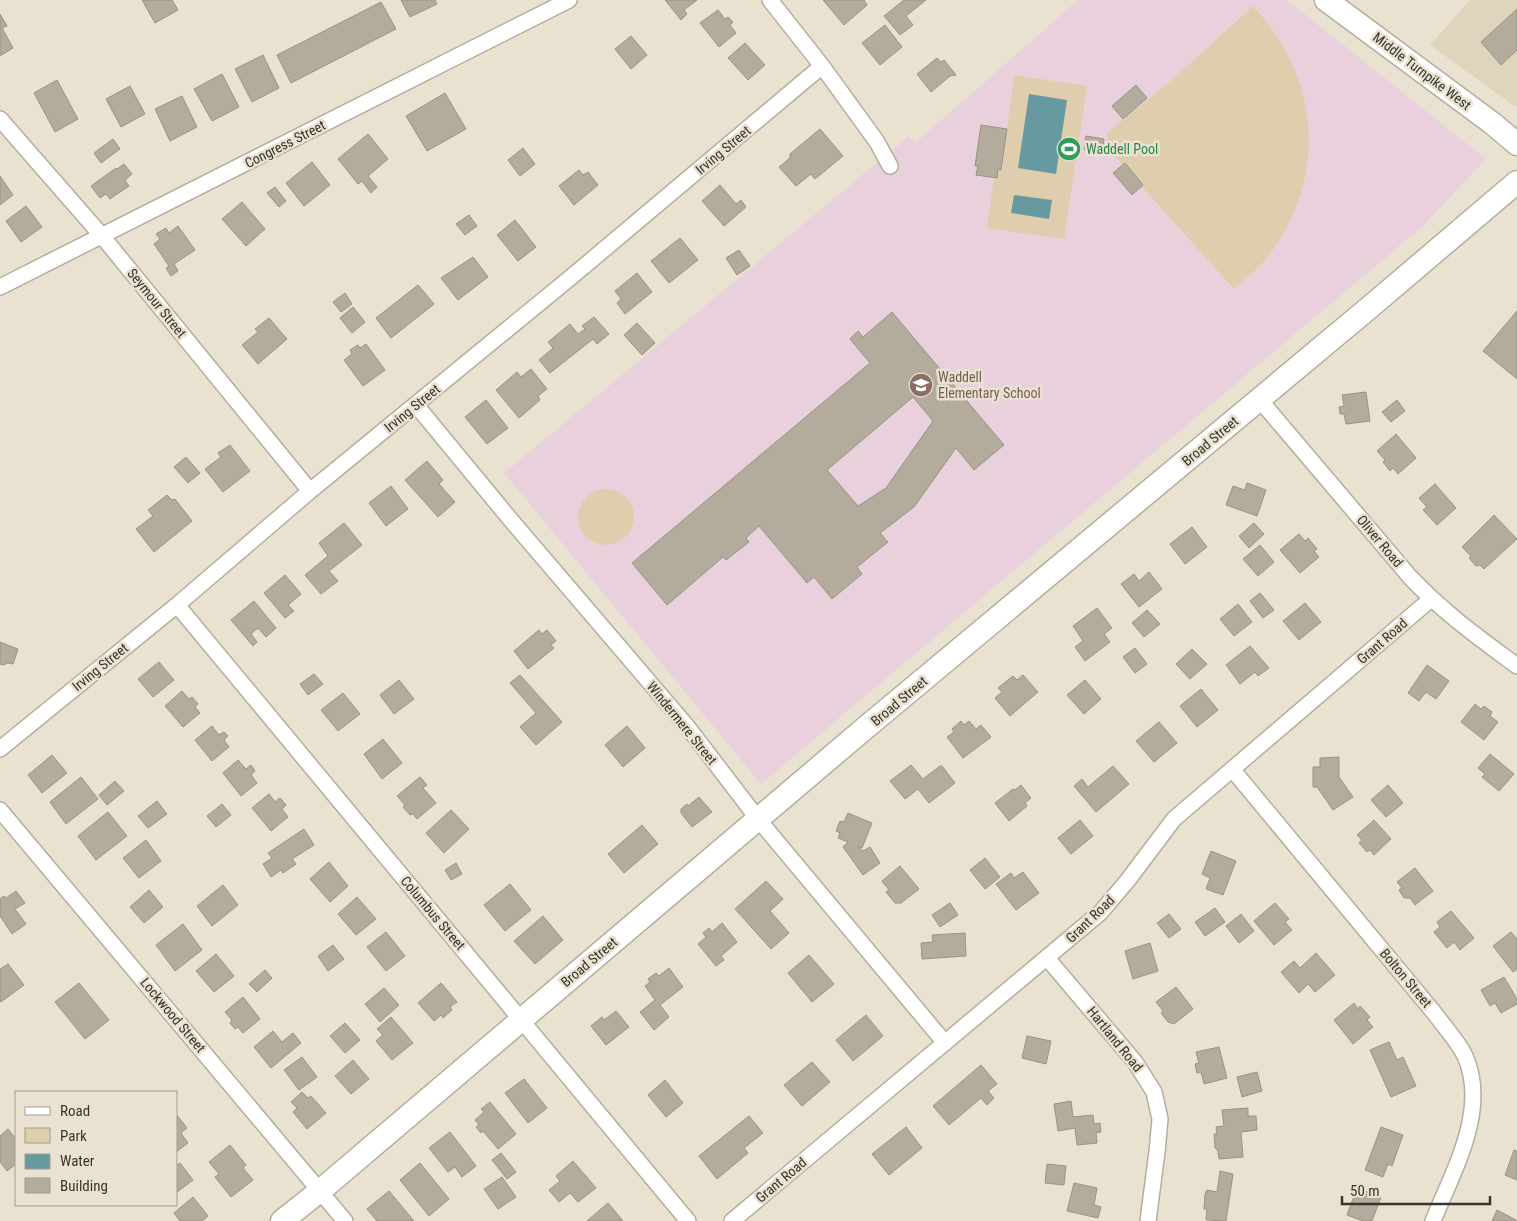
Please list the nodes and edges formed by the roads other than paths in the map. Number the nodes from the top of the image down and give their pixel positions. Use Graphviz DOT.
graph roads {
  1 [pos="570,0"];
  2 [pos="770,0"];
  3 [pos="1326,0"];
  4 [pos="822,66"];
  5 [pos="0,119"];
  6 [pos="1517,144"];
  7 [pos="890,166"];
  8 [pos="1517,182"];
  9 [pos="102,236"];
  10 [pos="0,287"];
  11 [pos="1259,399"];
  12 [pos="416,405"];
  13 [pos="310,491"];
  14 [pos="1431,599"];
  15 [pos="177,605"];
  16 [pos="1517,666"];
  17 [pos="0,749"];
  18 [pos="1232,770"];
  19 [pos="0,810"];
  20 [pos="758,820"];
  21 [pos="1047,958"];
  22 [pos="521,1020"];
  23 [pos="945,1043"];
  24 [pos="321,1190"];
  25 [pos="282,1221"];
  26 [pos="346,1221"];
  27 [pos="688,1221"];
  28 [pos="732,1221"];
  29 [pos="1148,1221"];
  30 [pos="1433,1221"];
  1 -- 9 [label="street, Congress Street"];
  2 -- 4 [label="street"];
  3 -- 6 [label="street, Middle Turnpike West"];
  4 -- 7 [label="street"];
  4 -- 12 [label="street, Irving Street"];
  5 -- 9 [label="street, Seymour Street"];
  8 -- 11 [label="street, Broad Street"];
  9 -- 10 [label="street, Congress Street"];
  9 -- 13 [label="street, Seymour Street"];
  11 -- 14 [label="street, Oliver Road"];
  11 -- 20 [label="street, Broad Street"];
  12 -- 13 [label="street, Irving Street"];
  12 -- 20 [label="street, Windermere Street"];
  13 -- 15 [label="street, Irving Street"];
  14 -- 16 [label="street, Oliver Road"];
  14 -- 18 [label="street, Grant Road"];
  15 -- 17 [label="street, Irving Street"];
  15 -- 22 [label="street, Columbus Street"];
  18 -- 21 [label="street, Grant Road"];
  18 -- 30 [label="street, Bolton Street"];
  19 -- 24 [label="street, Lockwood Street"];
  20 -- 22 [label="street, Broad Street"];
  20 -- 23 [label="street, Windermere Street"];
  21 -- 23 [label="street, Grant Road"];
  21 -- 29 [label="street, Hartland Road"];
  22 -- 24 [label="street, Broad Street"];
  22 -- 27 [label="street, Columbus Street"];
  23 -- 28 [label="street, Grant Road"];
  24 -- 25 [label="street, Broad Street"];
  24 -- 26 [label="street, Lockwood Street"];
}
